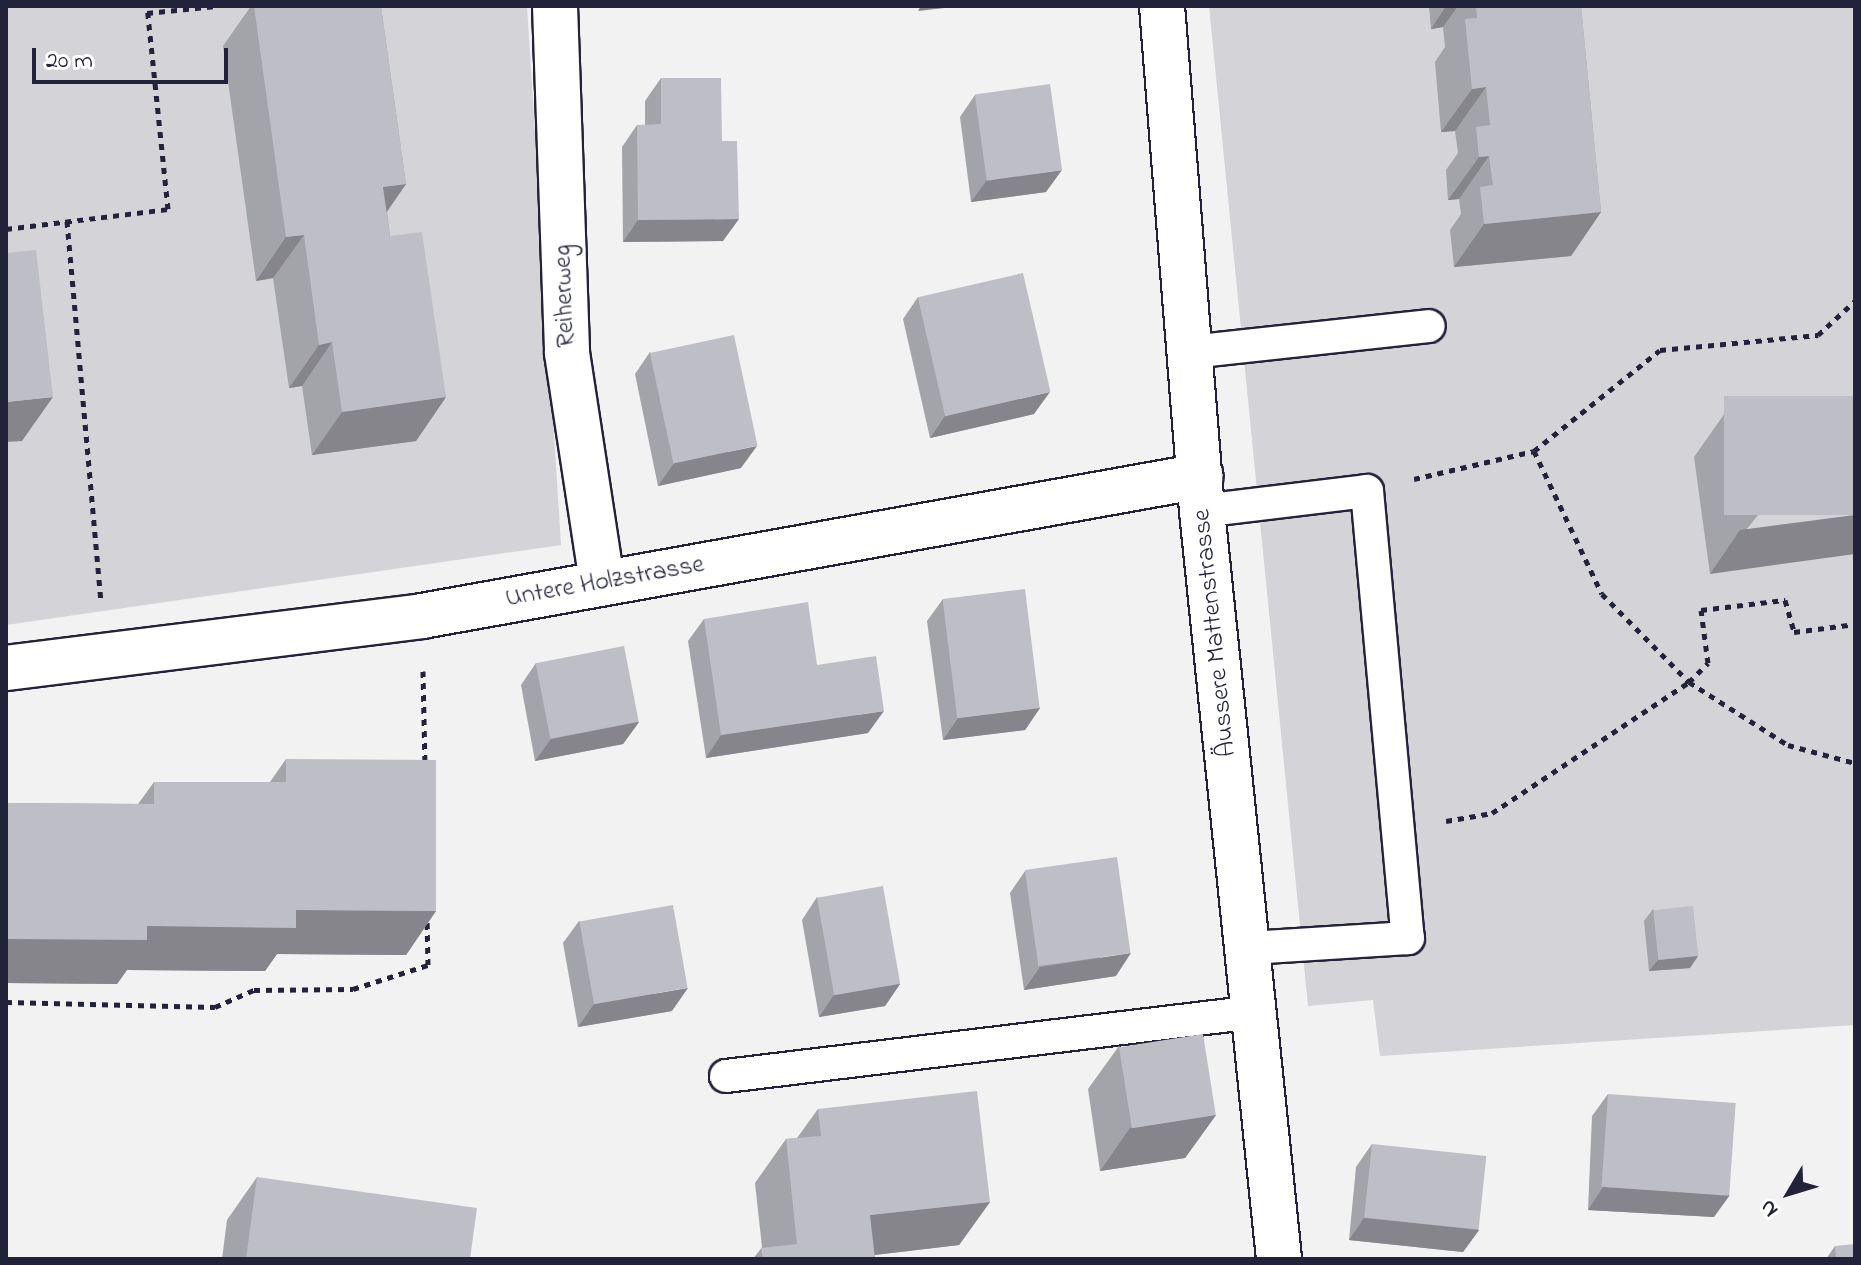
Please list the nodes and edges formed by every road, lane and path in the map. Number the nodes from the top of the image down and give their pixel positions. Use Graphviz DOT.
graph roads {
  1 [pos="216,6"];
  2 [pos="555,6"];
  3 [pos="1162,6"];
  4 [pos="147,9"];
  5 [pos="67,221"];
  6 [pos="6,229"];
  7 [pos="1855,301"];
  8 [pos="1429,326"];
  9 [pos="1190,352"];
  10 [pos="1534,451"];
  11 [pos="1367,491"];
  12 [pos="1202,494"];
  13 [pos="602,583"];
  14 [pos="422,616"];
  15 [pos="1855,624"];
  16 [pos="107,657"];
  17 [pos="6,668"];
  18 [pos="1689,682"];
  19 [pos="1855,763"];
  20 [pos="425,775"];
  21 [pos="1398,830"];
  22 [pos="427,902"];
  23 [pos="1249,948"];
  24 [pos="6,1002"];
  25 [pos="1255,1012"];
  26 [pos="726,1076"];
  27 [pos="1279,1259"];
  1 -- 4 [label="path"];
  2 -- 13 [label="street, Reiherweg"];
  3 -- 9 [label="street, Äussere Mattenstrasse"];
  4 -- 5 [label="path"];
  5 -- 6 [label="path"];
  5 -- 16 [label="path"];
  7 -- 10 [label="path"];
  8 -- 9 [label="lane"];
  9 -- 12 [label="street, Äussere Mattenstrasse"];
  10 -- 11 [label="path"];
  10 -- 18 [label="path"];
  11 -- 12 [label="lane"];
  11 -- 21 [label="lane"];
  12 -- 13 [label="street, Untere Holzstrasse"];
  12 -- 23 [label="street, Äussere Mattenstrasse"];
  13 -- 14 [label="street, Untere Holzstrasse"];
  14 -- 16 [label="street, Untere Holzstrasse"];
  14 -- 20 [label="path"];
  15 -- 18 [label="path"];
  16 -- 17 [label="street, Untere Holzstrasse"];
  18 -- 19 [label="path"];
  18 -- 21 [label="path"];
  21 -- 23 [label="lane"];
  22 -- 24 [label="path"];
  23 -- 25 [label="street, Äussere Mattenstrasse"];
  25 -- 26 [label="lane"];
  25 -- 27 [label="street, Äussere Mattenstrasse"];
}
